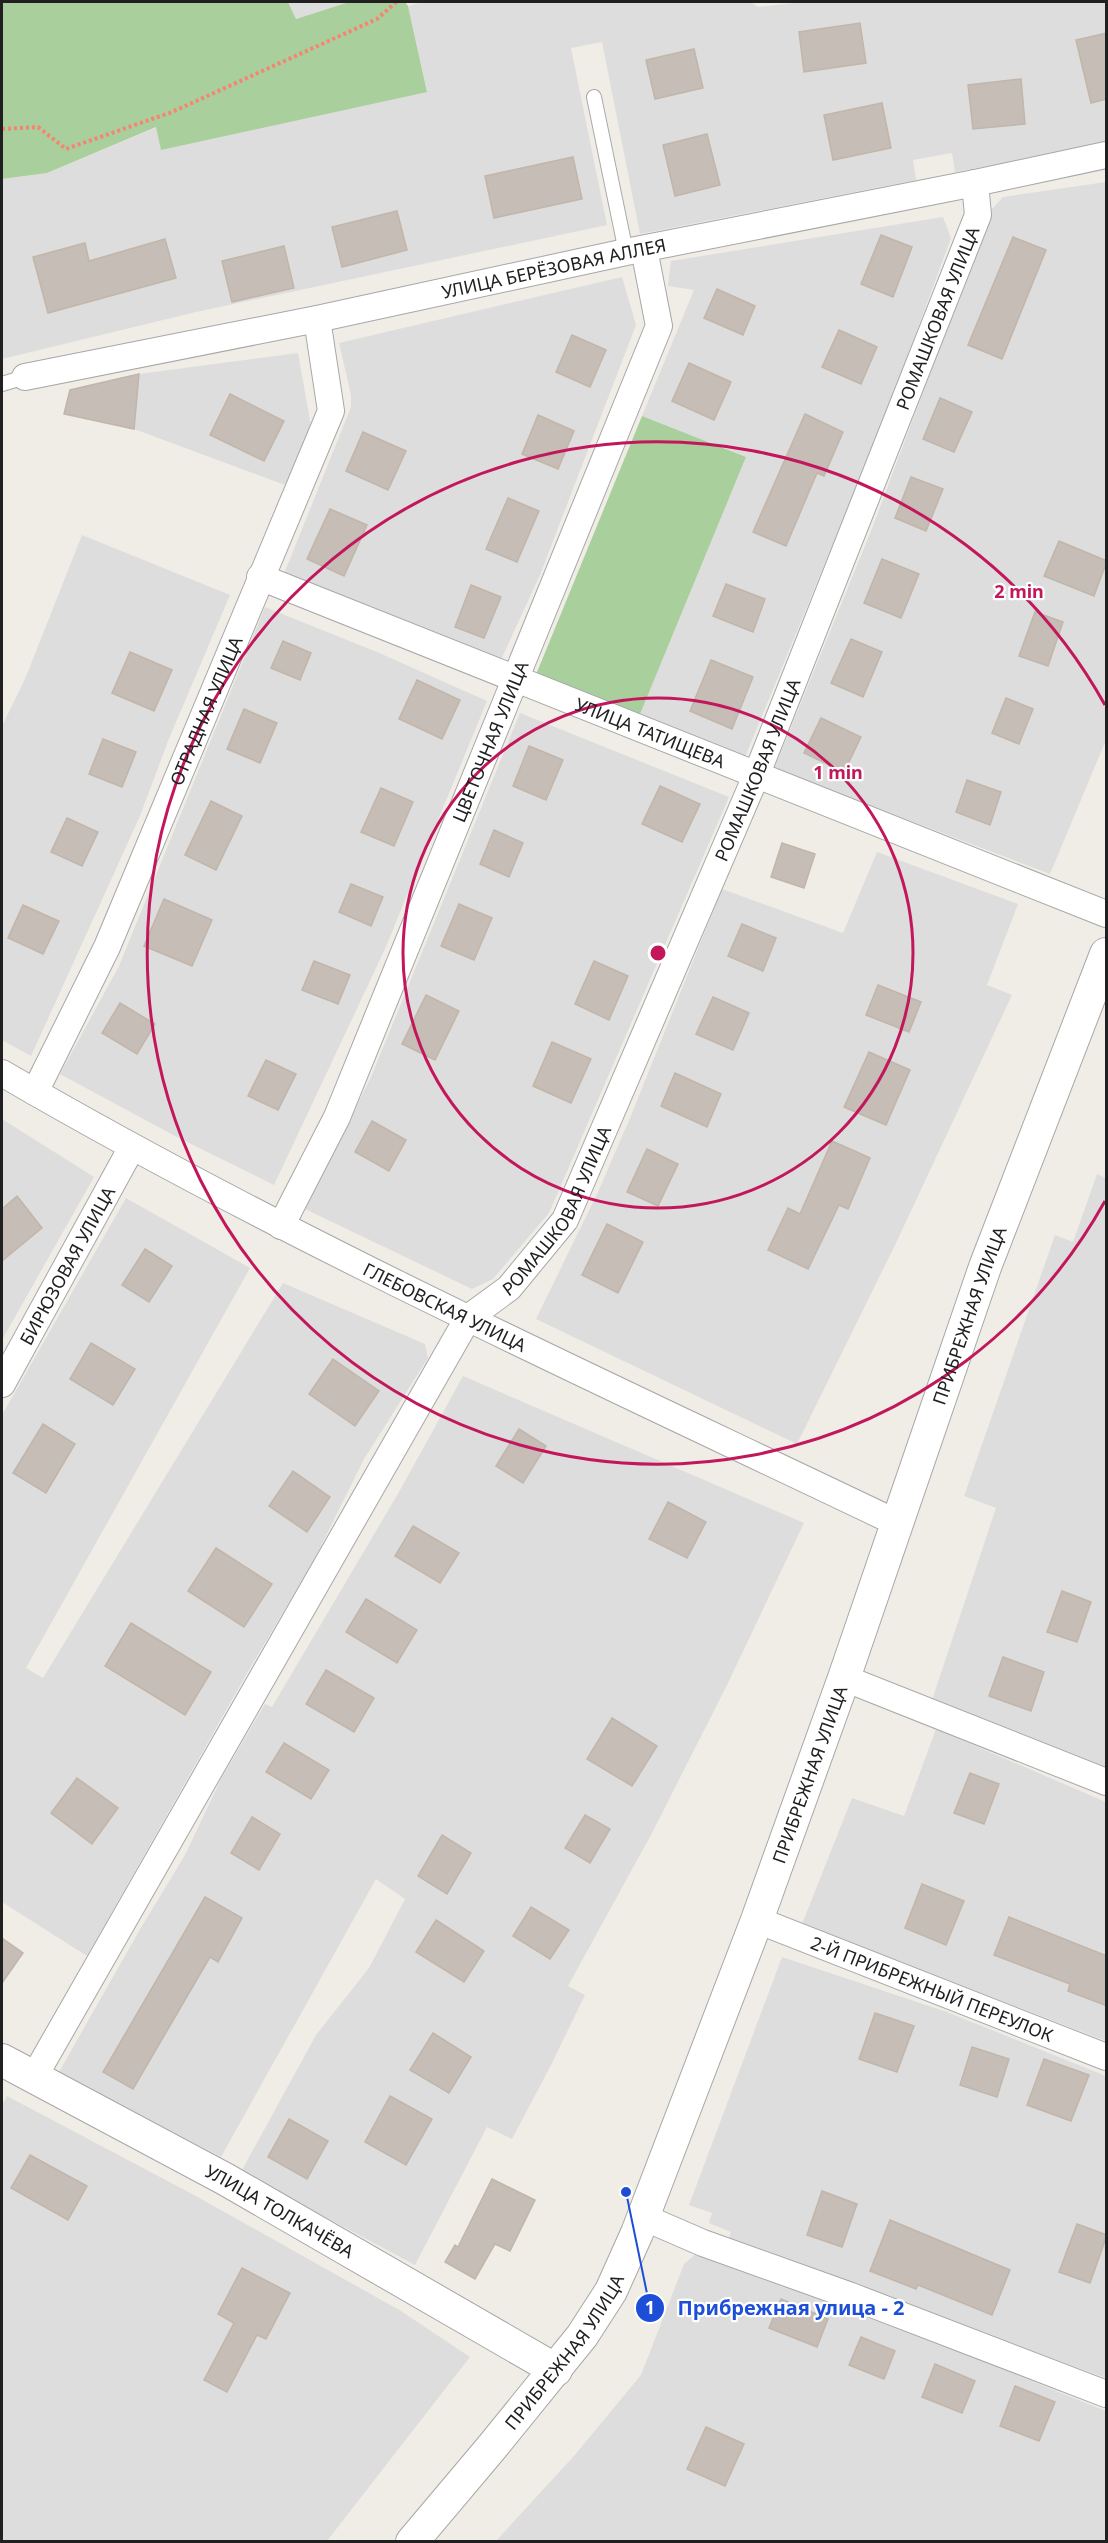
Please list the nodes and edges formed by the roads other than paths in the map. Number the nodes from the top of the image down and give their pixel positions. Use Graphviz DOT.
graph roads {
  1 [pos="594,98"];
  2 [pos="1107,154"];
  3 [pos="975,183"];
  4 [pos="635,250"];
  5 [pos="317,319"];
  6 [pos="13,380"];
  7 [pos="260,578"];
  8 [pos="517,679"];
  9 [pos="756,776"];
  10 [pos="1107,914"];
  11 [pos="1106,955"];
  12 [pos="2,1073"];
  13 [pos="35,1092"];
  14 [pos="132,1146"];
  15 [pos="282,1226"];
  16 [pos="468,1318"];
  17 [pos="2,1384"];
  18 [pos="897,1523"];
  19 [pos="844,1678"];
  20 [pos="1107,1782"];
  21 [pos="757,1920"];
  22 [pos="1107,2057"];
  23 [pos="2,2060"];
  24 [pos="34,2077"];
  25 [pos="643,2217"];
  26 [pos="556,2370"];
  27 [pos="1107,2394"];
  28 [pos="412,2541"];
  1 -- 4 [label="lane, ЦВЕТОЧНАЯ УЛИЦА"];
  2 -- 3 [label="street, УЛИЦА БЕРЁЗОВАЯ АЛЛЕЯ"];
  3 -- 4 [label="street, УЛИЦА БЕРЁЗОВАЯ АЛЛЕЯ"];
  3 -- 9 [label="street, РОМАШКОВАЯ УЛИЦА"];
  4 -- 5 [label="street, УЛИЦА БЕРЁЗОВАЯ АЛЛЕЯ"];
  4 -- 8 [label="street, ЦВЕТОЧНАЯ УЛИЦА"];
  5 -- 6 [label="street, УЛИЦА БЕРЁЗОВАЯ АЛЛЕЯ"];
  5 -- 7 [label="street, ОТРАДНАЯ УЛИЦА"];
  7 -- 8 [label="street, УЛИЦА ТАТИЩЕВА"];
  7 -- 13 [label="street, ОТРАДНАЯ УЛИЦА"];
  8 -- 9 [label="street, УЛИЦА ТАТИЩЕВА"];
  8 -- 15 [label="street, ЦВЕТОЧНАЯ УЛИЦА"];
  9 -- 10 [label="street, УЛИЦА ТАТИЩЕВА"];
  9 -- 16 [label="street, РОМАШКОВАЯ УЛИЦА"];
  11 -- 18 [label="street, ПРИБРЕЖНАЯ УЛИЦА"];
  12 -- 13 [label="street, ГЛЕБОВСКАЯ УЛИЦА"];
  13 -- 14 [label="street, ГЛЕБОВСКАЯ УЛИЦА"];
  14 -- 15 [label="street, ГЛЕБОВСКАЯ УЛИЦА"];
  14 -- 17 [label="street, БИРЮЗОВАЯ УЛИЦА"];
  15 -- 16 [label="street, ГЛЕБОВСКАЯ УЛИЦА"];
  16 -- 18 [label="street, ГЛЕБОВСКАЯ УЛИЦА"];
  16 -- 24 [label="street"];
  18 -- 19 [label="street, ПРИБРЕЖНАЯ УЛИЦА"];
  19 -- 20 [label="street"];
  19 -- 21 [label="street, ПРИБРЕЖНАЯ УЛИЦА"];
  21 -- 22 [label="street, 2-Й ПРИБРЕЖНЫЙ ПЕРЕУЛОК"];
  21 -- 25 [label="street, ПРИБРЕЖНАЯ УЛИЦА"];
  23 -- 24 [label="street, УЛИЦА ТОЛКАЧЁВА"];
  24 -- 26 [label="street, УЛИЦА ТОЛКАЧЁВА"];
  25 -- 26 [label="street, ПРИБРЕЖНАЯ УЛИЦА"];
  25 -- 27 [label="street"];
  26 -- 28 [label="street, ПРИБРЕЖНАЯ УЛИЦА"];
}
